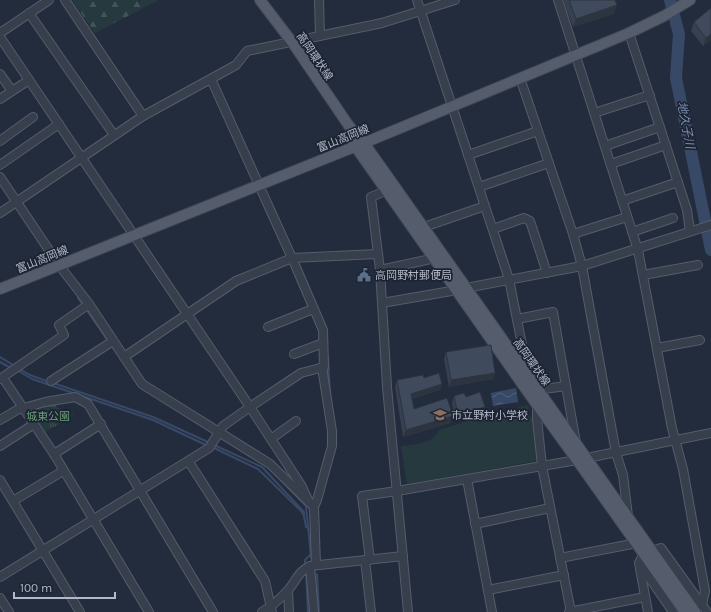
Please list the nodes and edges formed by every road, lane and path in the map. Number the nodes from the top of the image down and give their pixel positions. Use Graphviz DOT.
graph roads {
  1 [pos="49,0"];
  2 [pos="65,0"];
  3 [pos="260,0"];
  4 [pos="319,0"];
  5 [pos="418,0"];
  6 [pos="456,0"];
  7 [pos="558,0"];
  8 [pos="687,2"];
  9 [pos="421,11"];
  10 [pos="29,13"];
  11 [pos="0,33"];
  12 [pos="629,34"];
  13 [pos="320,36"];
  14 [pos="0,37"];
  15 [pos="292,42"];
  16 [pos="576,55"];
  17 [pos="0,74"];
  18 [pos="520,78"];
  19 [pos="211,79"];
  20 [pos="29,80"];
  21 [pos="12,91"];
  22 [pos="650,95"];
  23 [pos="0,99"];
  24 [pos="452,105"];
  25 [pos="594,113"];
  26 [pos="143,116"];
  27 [pos="33,117"];
  28 [pos="59,124"];
  29 [pos="660,128"];
  30 [pos="538,131"];
  31 [pos="114,135"];
  32 [pos="0,140"];
  33 [pos="359,145"];
  34 [pos="666,145"];
  35 [pos="605,146"];
  36 [pos="468,155"];
  37 [pos="82,158"];
  38 [pos="549,163"];
  39 [pos="611,164"];
  40 [pos="0,165"];
  41 [pos="0,178"];
  42 [pos="678,182"];
  43 [pos="258,185"];
  44 [pos="2,186"];
  45 [pos="479,187"];
  46 [pos="387,190"];
  47 [pos="622,201"];
  48 [pos="17,202"];
  49 [pos="485,206"];
  50 [pos="0,213"];
  51 [pos="627,217"];
  52 [pos="673,218"];
  53 [pos="711,225"];
  54 [pos="424,227"];
  55 [pos="493,229"];
  56 [pos="692,230"];
  57 [pos="632,232"];
  58 [pos="573,234"];
  59 [pos="133,235"];
  60 [pos="638,250"];
  61 [pos="377,254"];
  62 [pos="438,255"];
  63 [pos="294,257"];
  64 [pos="59,265"];
  65 [pos="698,265"];
  66 [pos="582,266"];
  67 [pos="380,270"];
  68 [pos="547,273"];
  69 [pos="643,275"];
  70 [pos="509,280"];
  71 [pos="0,289"];
  72 [pos="462,289"];
  73 [pos="382,303"];
  74 [pos="86,306"];
  75 [pos="313,309"];
  76 [pos="186,314"];
  77 [pos="517,319"];
  78 [pos="268,327"];
  79 [pos="700,340"];
  80 [pos="113,341"];
  81 [pos="323,343"];
  82 [pos="657,348"];
  83 [pos="294,354"];
  84 [pos="512,354"];
  85 [pos="124,357"];
  86 [pos="322,367"];
  87 [pos="2,378"];
  88 [pos="51,381"];
  89 [pos="566,386"];
  90 [pos="537,390"];
  91 [pos="537,405"];
  92 [pos="250,407"];
  93 [pos="24,408"];
  94 [pos="0,420"];
  95 [pos="296,421"];
  96 [pos="34,424"];
  97 [pos="101,424"];
  98 [pos="711,433"];
  99 [pos="215,438"];
  100 [pos="271,439"];
  101 [pos="675,440"];
  102 [pos="577,445"];
  103 [pos="0,446"];
  104 [pos="616,453"];
  105 [pos="54,454"];
  106 [pos="582,459"];
  107 [pos="189,462"];
  108 [pos="542,466"];
  109 [pos="63,471"];
  110 [pos="467,479"];
  111 [pos="0,480"];
  112 [pos="141,491"];
  113 [pos="397,491"];
  114 [pos="13,502"];
  115 [pos="312,505"];
  116 [pos="550,508"];
  117 [pos="628,517"];
  118 [pos="93,521"];
  119 [pos="475,524"];
  120 [pos="637,543"];
  121 [pos="43,551"];
  122 [pos="403,556"];
  123 [pos="648,556"];
  124 [pos="560,558"];
  125 [pos="368,560"];
  126 [pos="313,566"];
  127 [pos="564,575"];
  128 [pos="0,577"];
  129 [pos="288,590"];
  130 [pos="488,590"];
  131 [pos="645,597"];
  132 [pos="0,598"];
  133 [pos="698,608"];
  134 [pos="271,609"];
  135 [pos="9,612"];
  136 [pos="80,612"];
  137 [pos="149,612"];
  138 [pos="213,612"];
  139 [pos="262,612"];
  140 [pos="289,612"];
  141 [pos="314,612"];
  142 [pos="371,612"];
  143 [pos="408,612"];
  144 [pos="492,612"];
  145 [pos="571,612"];
  146 [pos="648,612"];
  147 [pos="673,612"];
  148 [pos="685,612"];
  149 [pos="707,612"];
  1 -- 10 [label="street"];
  2 -- 26 [label="street"];
  3 -- 15 [label="main road, 高岡環状線"];
  4 -- 13 [label="street"];
  5 -- 9 [label="street"];
  6 -- 9 [label="street"];
  7 -- 16 [label="street"];
  8 -- 12 [label="main road, 富山高岡線"];
  9 -- 13 [label="street"];
  9 -- 24 [label="street"];
  10 -- 11 [label="street"];
  10 -- 31 [label="street"];
  12 -- 16 [label="main road, 富山高岡線"];
  12 -- 22 [label="street"];
  13 -- 15 [label="street"];
  14 -- 20 [label="street"];
  15 -- 19 [label="street"];
  15 -- 33 [label="main road, 高岡環状線"];
  16 -- 18 [label="main road, 富山高岡線"];
  16 -- 25 [label="street"];
  17 -- 21 [label="street"];
  18 -- 24 [label="main road, 富山高岡線"];
  18 -- 30 [label="street"];
  19 -- 26 [label="street"];
  19 -- 43 [label="street"];
  20 -- 21 [label="street"];
  20 -- 28 [label="street"];
  21 -- 23 [label="street"];
  22 -- 25 [label="street"];
  22 -- 29 [label="street"];
  24 -- 33 [label="main road, 富山高岡線"];
  24 -- 36 [label="street"];
  25 -- 35 [label="street"];
  26 -- 31 [label="street"];
  27 -- 32 [label="street"];
  28 -- 37 [label="street"];
  28 -- 40 [label="street"];
  29 -- 34 [label="street"];
  29 -- 35 [label="street"];
  30 -- 36 [label="street"];
  30 -- 38 [label="street"];
  31 -- 37 [label="street"];
  33 -- 43 [label="main road, 富山高岡線"];
  33 -- 46 [label="main road, 高岡環状線"];
  33 -- 54 [label="main road, 高岡環状線"];
  34 -- 39 [label="street"];
  34 -- 42 [label="street"];
  35 -- 39 [label="street"];
  36 -- 45 [label="street"];
  37 -- 48 [label="street"];
  37 -- 59 [label="street"];
  38 -- 45 [label="street"];
  38 -- 58 [label="street"];
  39 -- 47 [label="street"];
  41 -- 44 [label="street"];
  42 -- 47 [label="street"];
  42 -- 56 [label="street"];
  43 -- 59 [label="main road, 富山高岡線"];
  43 -- 63 [label="street"];
  44 -- 48 [label="street"];
  45 -- 49 [label="street"];
  46 -- 61 [label="street"];
  46 -- 62 [label="main road, 高岡環状線"];
  47 -- 51 [label="street"];
  48 -- 50 [label="street"];
  48 -- 64 [label="street"];
  49 -- 54 [label="street"];
  49 -- 55 [label="street"];
  51 -- 57 [label="street"];
  51 -- 58 [label="street"];
  52 -- 57 [label="street"];
  53 -- 56 [label="street"];
  54 -- 62 [label="main road, 高岡環状線"];
  55 -- 68 [label="street"];
  55 -- 70 [label="street"];
  56 -- 60 [label="street"];
  57 -- 60 [label="street"];
  58 -- 66 [label="street"];
  59 -- 64 [label="main road, 富山高岡線"];
  59 -- 76 [label="street"];
  60 -- 66 [label="street"];
  60 -- 69 [label="street"];
  61 -- 63 [label="street"];
  61 -- 67 [label="street"];
  62 -- 67 [label="street"];
  62 -- 72 [label="main road, 高岡環状線"];
  63 -- 75 [label="street"];
  63 -- 76 [label="street"];
  64 -- 71 [label="main road, 富山高岡線"];
  64 -- 74 [label="street"];
  65 -- 69 [label="street"];
  66 -- 68 [label="street"];
  66 -- 104 [label="street"];
  67 -- 73 [label="street"];
  68 -- 70 [label="street"];
  69 -- 82 [label="street"];
  70 -- 72 [label="street"];
  70 -- 77 [label="street"];
  72 -- 73 [label="street"];
  72 -- 84 [label="main road, 高岡環状線"];
  72 -- 91 [label="main road, 高岡環状線"];
  73 -- 113 [label="street"];
  74 -- 80 [label="street"];
  74 -- 87 [label="street"];
  75 -- 78 [label="street"];
  75 -- 81 [label="street"];
  76 -- 85 [label="street"];
  76 -- 92 [label="street"];
  77 -- 84 [label="street"];
  77 -- 89 [label="street"];
  79 -- 82 [label="street"];
  80 -- 85 [label="street"];
  80 -- 88 [label="street"];
  81 -- 83 [label="street"];
  81 -- 86 [label="street"];
  82 -- 101 [label="street"];
  84 -- 90 [label="main road, 高岡環状線"];
  85 -- 99 [label="street"];
  86 -- 92 [label="street"];
  86 -- 115 [label="street"];
  87 -- 93 [label="street"];
  89 -- 90 [label="street"];
  89 -- 102 [label="street"];
  90 -- 102 [label="main road, 高岡環状線"];
  91 -- 106 [label="main road, 高岡環状線"];
  91 -- 108 [label="street"];
  92 -- 99 [label="street"];
  92 -- 100 [label="street"];
  93 -- 94 [label="street"];
  93 -- 96 [label="street"];
  93 -- 97 [label="street"];
  95 -- 100 [label="street"];
  96 -- 103 [label="street"];
  96 -- 105 [label="street"];
  97 -- 105 [label="street"];
  97 -- 112 [label="street"];
  98 -- 101 [label="street"];
  99 -- 107 [label="street"];
  99 -- 115 [label="street"];
  100 -- 115 [label="street"];
  101 -- 104 [label="street"];
  101 -- 133 [label="street"];
  102 -- 106 [label="main road, 高岡環状線"];
  104 -- 106 [label="street"];
  104 -- 117 [label="street"];
  105 -- 109 [label="street"];
  106 -- 108 [label="street"];
  106 -- 117 [label="main road, 高岡環状線"];
  106 -- 120 [label="main road, 高岡環状線"];
  107 -- 112 [label="street"];
  107 -- 134 [label="street"];
  108 -- 110 [label="street"];
  108 -- 116 [label="street"];
  109 -- 114 [label="street"];
  109 -- 118 [label="street"];
  110 -- 113 [label="street"];
  110 -- 119 [label="street"];
  111 -- 114 [label="street"];
  112 -- 118 [label="street"];
  112 -- 138 [label="street"];
  113 -- 122 [label="street"];
  113 -- 125 [label="street"];
  114 -- 121 [label="street"];
  115 -- 126 [label="street"];
  116 -- 119 [label="street"];
  116 -- 124 [label="street"];
  117 -- 123 [label="main road, 高岡環状線"];
  118 -- 121 [label="street"];
  118 -- 137 [label="street"];
  119 -- 130 [label="street"];
  120 -- 123 [label="main road, 高岡環状線"];
  120 -- 124 [label="street"];
  121 -- 128 [label="street"];
  121 -- 136 [label="street"];
  122 -- 125 [label="street"];
  122 -- 143 [label="street"];
  123 -- 131 [label="street"];
  123 -- 133 [label="main road, 高岡環状線"];
  123 -- 147 [label="street"];
  123 -- 148 [label="main road, 高岡環状線"];
  124 -- 127 [label="street"];
  125 -- 126 [label="street"];
  125 -- 142 [label="street"];
  126 -- 129 [label="street"];
  126 -- 141 [label="street"];
  127 -- 130 [label="street"];
  127 -- 145 [label="street"];
  129 -- 134 [label="street"];
  129 -- 140 [label="street"];
  130 -- 144 [label="street"];
  131 -- 145 [label="street"];
  131 -- 146 [label="street"];
  132 -- 135 [label="street"];
  133 -- 149 [label="street"];
  134 -- 139 [label="street"];
}
